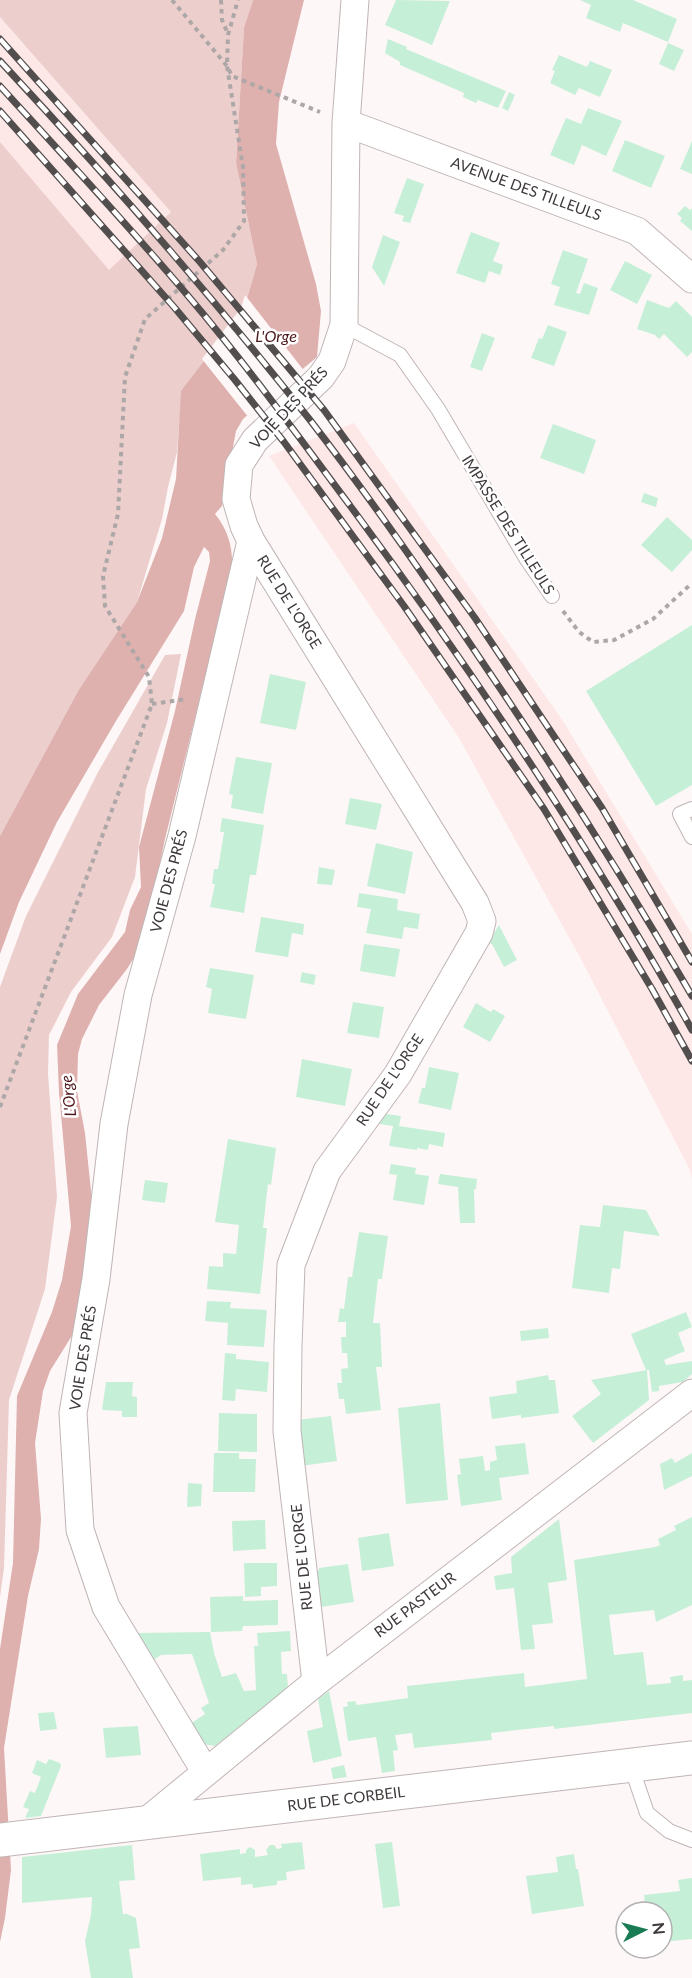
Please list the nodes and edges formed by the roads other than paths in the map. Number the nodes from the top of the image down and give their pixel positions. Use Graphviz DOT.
graph roads {
  1 [pos="355,0"];
  2 [pos="346,123"];
  3 [pos="692,279"];
  4 [pos="344,326"];
  5 [pos="251,541"];
  6 [pos="552,596"];
  7 [pos="692,809"];
  8 [pos="692,837"];
  9 [pos="692,1393"];
  10 [pos="316,1682"];
  11 [pos="692,1758"];
  12 [pos="630,1765"];
  13 [pos="205,1771"];
  14 [pos="143,1824"];
  15 [pos="8,1839"];
  16 [pos="692,1840"];
  1 -- 2 [label="street, VOIE DES PRÉS"];
  2 -- 3 [label="street, AVENUE DES TILLEULS"];
  2 -- 4 [label="street, VOIE DES PRÉS"];
  4 -- 5 [label="street, VOIE DES PRÉS"];
  4 -- 6 [label="lane, IMPASSE DES TILLEULS"];
  5 -- 10 [label="street, RUE DE L'ORGE"];
  5 -- 13 [label="street, VOIE DES PRÉS"];
  7 -- 8 [label="lane"];
  9 -- 10 [label="street, RUE PASTEUR"];
  10 -- 13 [label="street, RUE PASTEUR"];
  11 -- 12 [label="main road, RUE DE CORBEIL"];
  12 -- 14 [label="main road, RUE DE CORBEIL"];
  12 -- 16 [label="lane"];
  13 -- 14 [label="street, RUE PASTEUR"];
  14 -- 15 [label="main road, RUE DE CORBEIL"];
}
